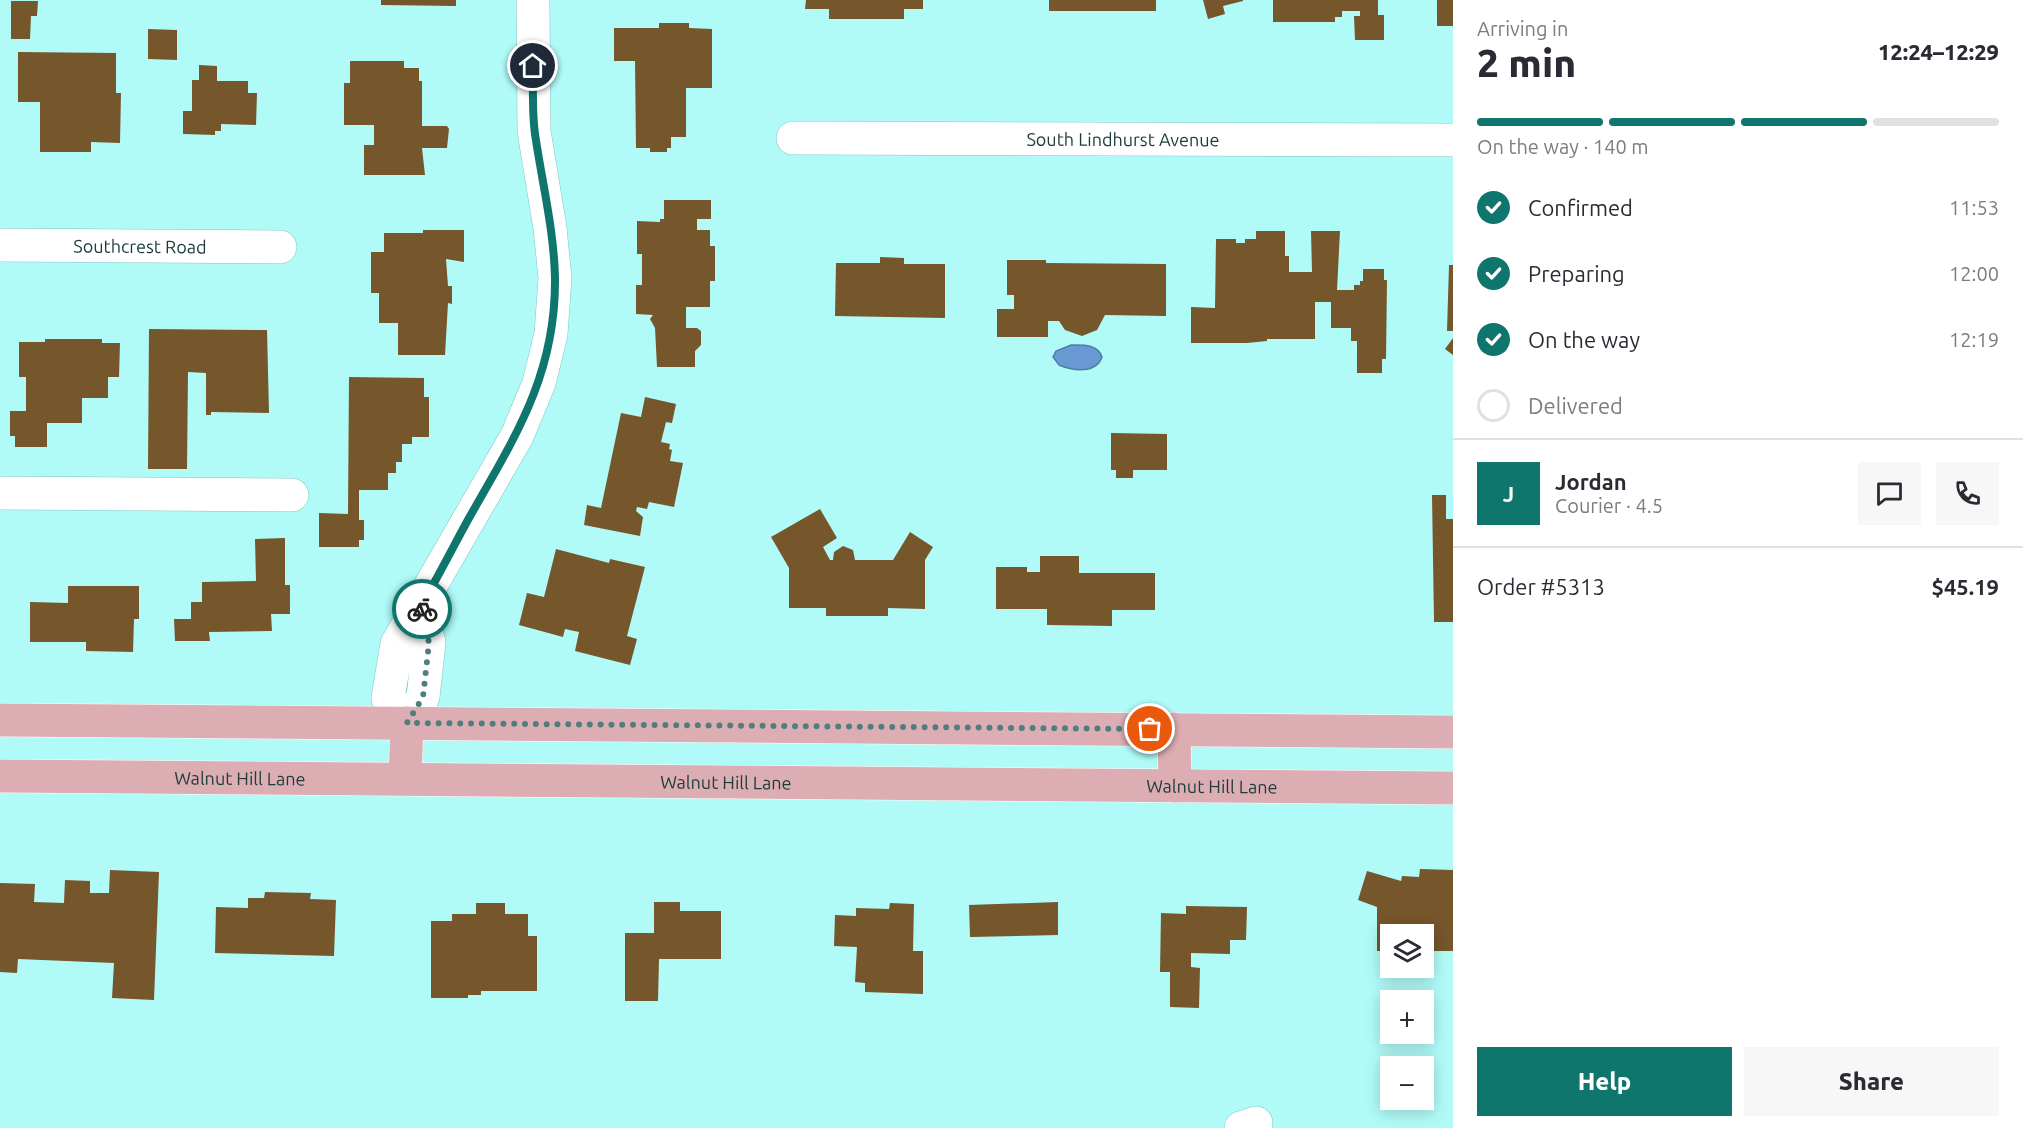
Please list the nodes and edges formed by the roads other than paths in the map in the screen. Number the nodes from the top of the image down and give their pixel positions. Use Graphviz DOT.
graph roads {
  1 [pos="533,0"];
  2 [pos="794,138"];
  3 [pos="1453,140"];
  4 [pos="0,245"];
  5 [pos="280,247"];
  6 [pos="0,493"];
  7 [pos="292,495"];
  8 [pos="0,720"];
  9 [pos="407,723"];
  10 [pos="1174,729"];
  11 [pos="1453,732"];
  12 [pos="0,776"];
  13 [pos="405,778"];
  14 [pos="1175,786"];
  15 [pos="1453,788"];
  1 -- 9 [label="street"];
  2 -- 3 [label="street, South Lindhurst Avenue"];
  4 -- 5 [label="street, Southcrest Road"];
  6 -- 7 [label="street"];
  8 -- 9 [label="main road"];
  9 -- 10 [label="main road"];
  9 -- 13 [label="main road"];
  10 -- 11 [label="main road"];
  10 -- 14 [label="main road"];
  12 -- 13 [label="main road, Walnut Hill Lane"];
  13 -- 14 [label="main road, Walnut Hill Lane"];
  14 -- 15 [label="main road, Walnut Hill Lane"];
}
